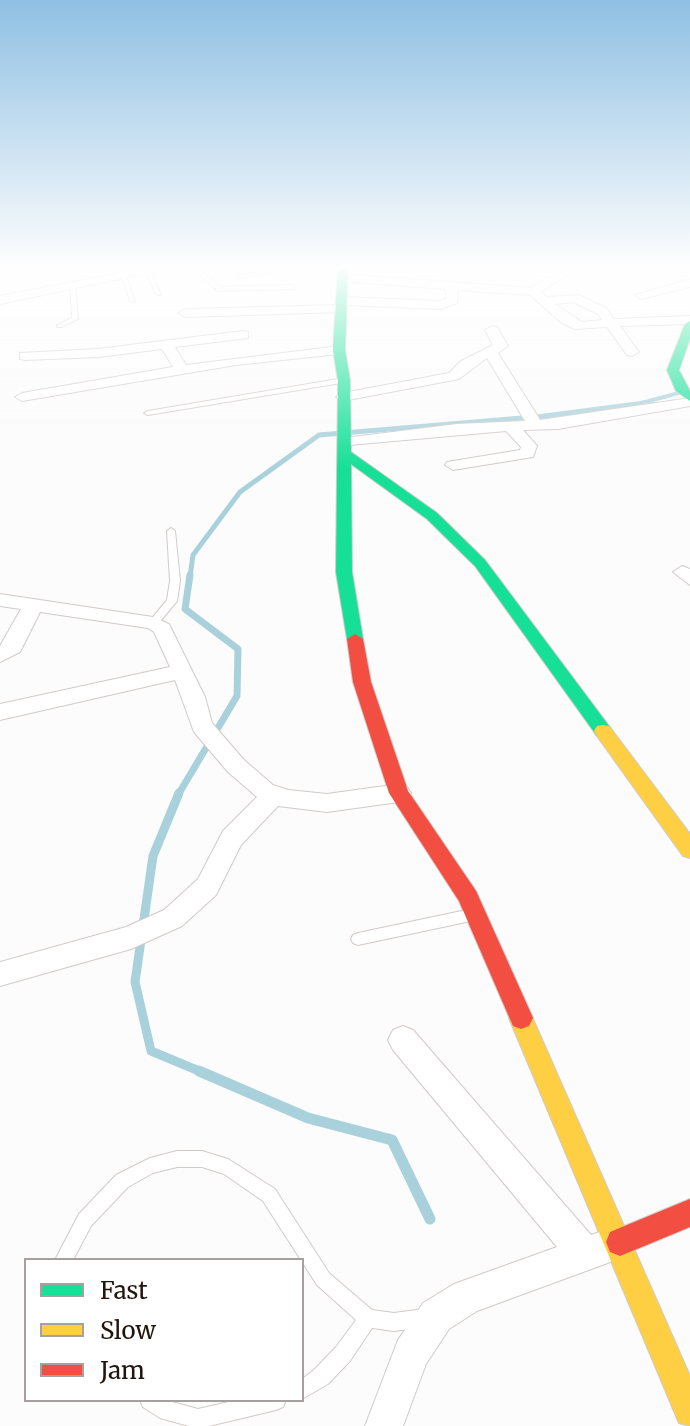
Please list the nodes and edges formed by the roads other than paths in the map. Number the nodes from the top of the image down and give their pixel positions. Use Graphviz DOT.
graph roads {
  1 [pos="243,335"];
  2 [pos="340,335"];
  3 [pos="495,335"];
  4 [pos="620,335"];
  5 [pos="686,335"];
  6 [pos="166,344"];
  7 [pos="339,350"];
  8 [pos="490,352"];
  9 [pos="632,352"];
  10 [pos="25,356"];
  11 [pos="182,371"];
  12 [pos="344,388"];
  13 [pos="687,396"];
  14 [pos="22,397"];
  15 [pos="148,413"];
  16 [pos="536,426"];
  17 [pos="511,427"];
  18 [pos="344,440"];
  19 [pos="453,465"];
  20 [pos="171,531"];
  21 [pos="0,600"];
  22 [pos="33,605"];
  23 [pos="153,623"];
  24 [pos="0,655"];
  25 [pos="182,671"];
  26 [pos="0,712"];
  27 [pos="399,793"];
  28 [pos="274,795"];
  29 [pos="690,850"];
  30 [pos="475,915"];
  31 [pos="358,939"];
  32 [pos="0,974"];
  33 [pos="403,1040"];
  34 [pos="690,1213"];
  35 [pos="620,1242"];
  36 [pos="586,1255"];
  37 [pos="65,1258"];
  38 [pos="436,1316"];
  39 [pos="368,1318"];
  40 [pos="304,1389"];
  41 [pos="152,1402"];
  42 [pos="268,1402"];
  43 [pos="690,1412"];
  44 [pos="384,1426"];
  1 -- 6 [label="street"];
  2 -- 7 [label="main road"];
  3 -- 8 [label="street"];
  4 -- 9 [label="street"];
  5 -- 13 [label="main road"];
  6 -- 10 [label="street"];
  6 -- 11 [label="street"];
  7 -- 11 [label="street"];
  7 -- 12 [label="main road"];
  8 -- 12 [label="street"];
  8 -- 16 [label="street"];
  11 -- 14 [label="street"];
  12 -- 15 [label="lane"];
  12 -- 18 [label="main road"];
  13 -- 16 [label="street"];
  16 -- 17 [label="street"];
  17 -- 18 [label="street"];
  17 -- 19 [label="street"];
  18 -- 27 [label="main road"];
  18 -- 29 [label="main road"];
  20 -- 23 [label="lane"];
  21 -- 22 [label="street"];
  22 -- 23 [label="street"];
  22 -- 24 [label="street"];
  23 -- 25 [label="street"];
  25 -- 26 [label="street"];
  25 -- 28 [label="street"];
  27 -- 28 [label="street"];
  27 -- 30 [label="main road"];
  28 -- 32 [label="street"];
  30 -- 31 [label="lane"];
  30 -- 35 [label="main road"];
  33 -- 36 [label="street"];
  34 -- 35 [label="main road"];
  35 -- 36 [label="street"];
  35 -- 43 [label="main road"];
  36 -- 38 [label="street"];
  37 -- 39 [label="lane"];
  38 -- 39 [label="lane"];
  38 -- 44 [label="street"];
  39 -- 40 [label="lane"];
  41 -- 42 [label="lane"];
}
